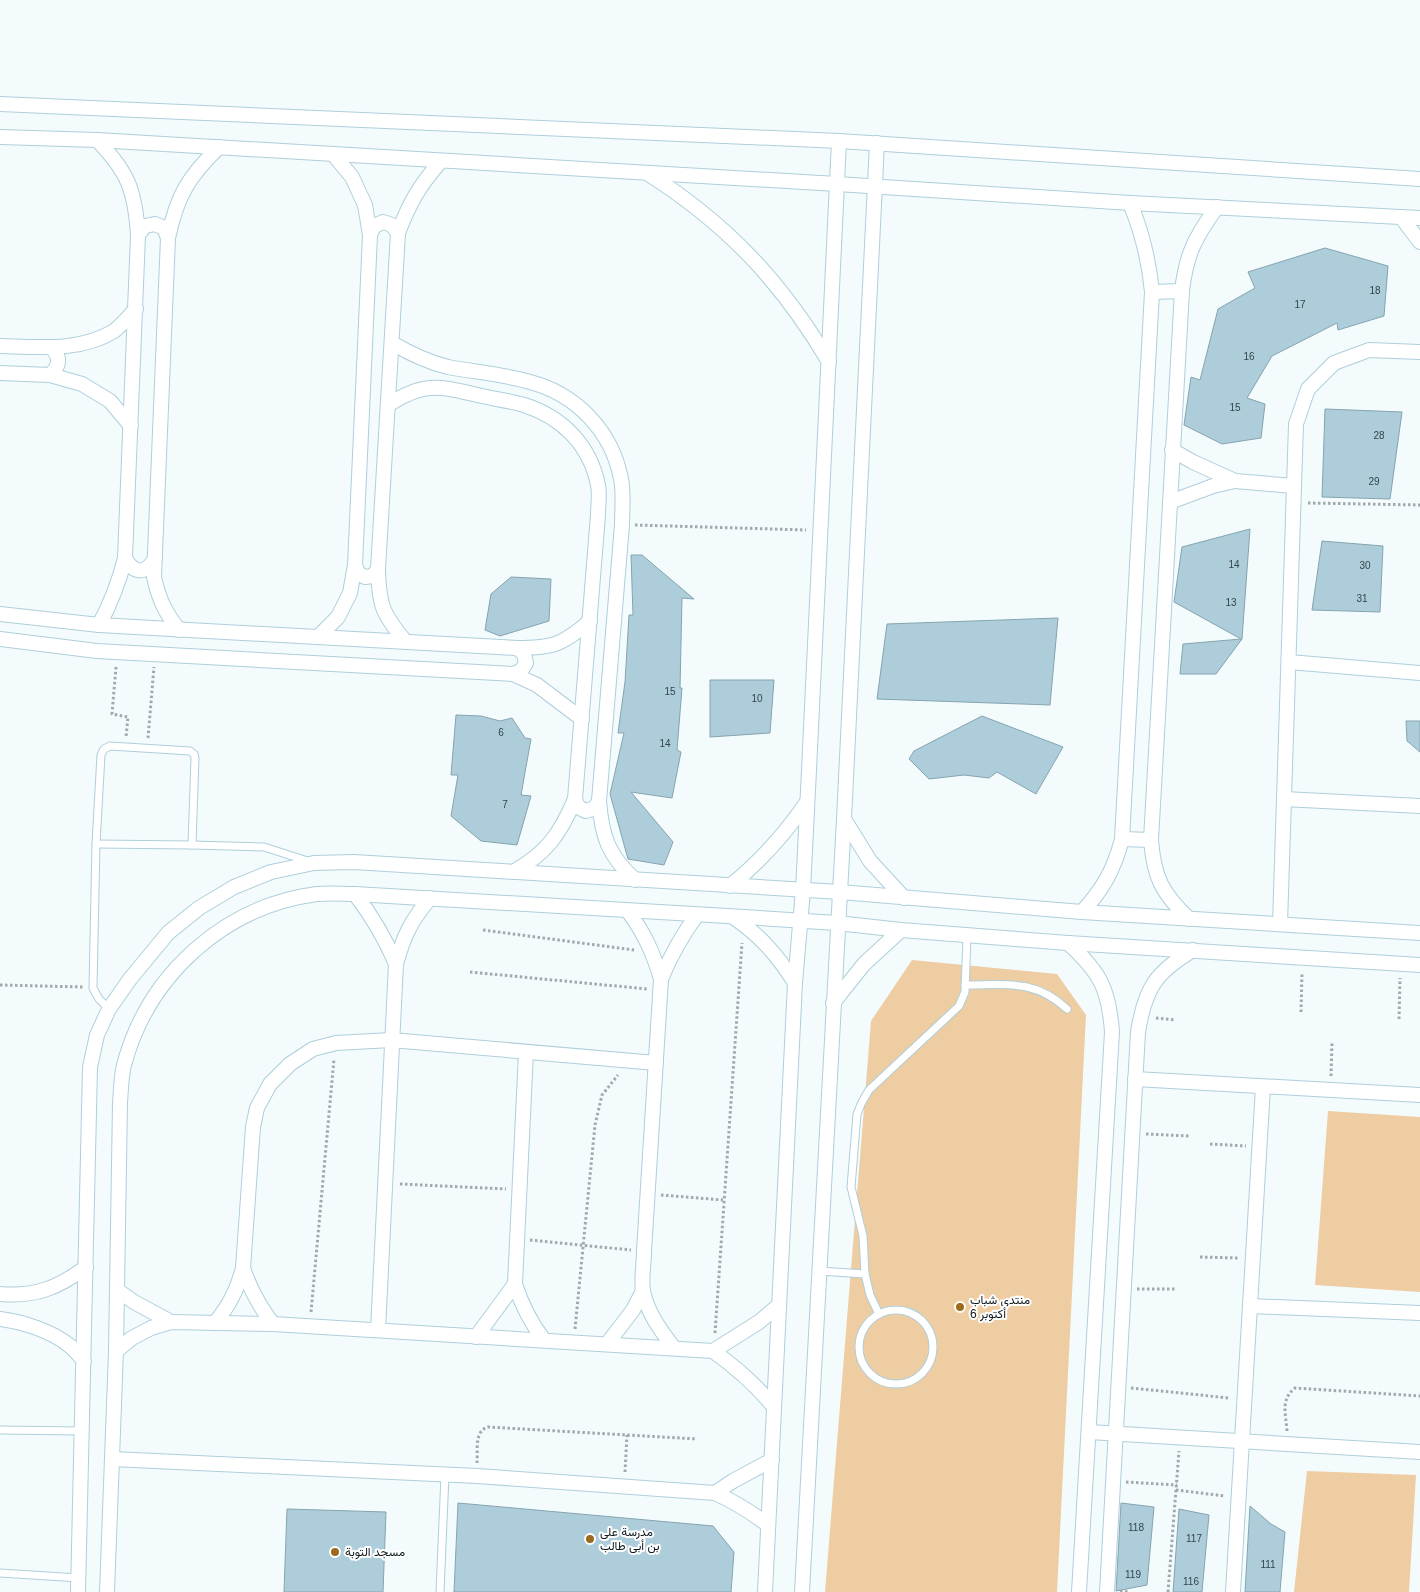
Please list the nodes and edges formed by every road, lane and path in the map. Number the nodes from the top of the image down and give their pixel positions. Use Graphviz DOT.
graph roads {
  1 [pos="0,104"];
  2 [pos="0,137"];
  3 [pos="97,140"];
  4 [pos="839,141"];
  5 [pos="877,143"];
  6 [pos="219,147"];
  7 [pos="333,154"];
  8 [pos="441,161"];
  9 [pos="647,173"];
  10 [pos="1420,178"];
  11 [pos="837,184"];
  12 [pos="874,186"];
  13 [pos="1130,203"];
  14 [pos="1217,207"];
  15 [pos="1401,217"];
  16 [pos="1420,218"];
  17 [pos="398,233"];
  18 [pos="138,235"];
  19 [pos="370,235"];
  20 [pos="168,238"];
  21 [pos="1420,242"];
  22 [pos="1182,291"];
  23 [pos="1152,292"];
  24 [pos="136,309"];
  25 [pos="392,343"];
  26 [pos="0,346"];
  27 [pos="52,348"];
  28 [pos="1420,352"];
  29 [pos="829,362"];
  30 [pos="468,369"];
  31 [pos="0,373"];
  32 [pos="50,375"];
  33 [pos="462,392"];
  34 [pos="388,405"];
  35 [pos="131,426"];
  36 [pos="1172,450"];
  37 [pos="1235,481"];
  38 [pos="1294,486"];
  39 [pos="1170,502"];
  40 [pos="1294,502"];
  41 [pos="1420,505"];
  42 [pos="622,525"];
  43 [pos="822,530"];
  44 [pos="125,558"];
  45 [pos="155,558"];
  46 [pos="355,565"];
  47 [pos="378,569"];
  48 [pos="0,614"];
  49 [pos="590,621"];
  50 [pos="99,625"];
  51 [pos="179,630"];
  52 [pos="318,637"];
  53 [pos="0,639"];
  54 [pos="405,641"];
  55 [pos="517,648"];
  56 [pos="117,652"];
  57 [pos="155,654"];
  58 [pos="1289,662"];
  59 [pos="1420,673"];
  60 [pos="513,674"];
  61 [pos="582,719"];
  62 [pos="126,747"];
  63 [pos="147,748"];
  64 [pos="575,799"];
  65 [pos="1284,799"];
  66 [pos="599,801"];
  67 [pos="808,801"];
  68 [pos="1420,806"];
  69 [pos="844,819"];
  70 [pos="1122,839"];
  71 [pos="1151,840"];
  72 [pos="96,844"];
  73 [pos="192,845"];
  74 [pos="314,863"];
  75 [pos="513,872"];
  76 [pos="635,880"];
  77 [pos="730,886"];
  78 [pos="803,890"];
  79 [pos="840,892"];
  80 [pos="355,894"];
  81 [pos="430,898"];
  82 [pos="904,898"];
  83 [pos="628,911"];
  84 [pos="1082,912"];
  85 [pos="697,915"];
  86 [pos="1189,919"];
  87 [pos="738,921"];
  88 [pos="801,921"];
  89 [pos="837,923"];
  90 [pos="1280,924"];
  91 [pos="483,930"];
  92 [pos="901,930"];
  93 [pos="1420,933"];
  94 [pos="967,936"];
  95 [pos="1068,943"];
  96 [pos="1193,950"];
  97 [pos="652,952"];
  98 [pos="1303,957"];
  99 [pos="1400,963"];
  100 [pos="396,964"];
  101 [pos="1420,964"];
  102 [pos="470,972"];
  103 [pos="796,983"];
  104 [pos="661,984"];
  105 [pos="0,985"];
  106 [pos="966,985"];
  107 [pos="94,988"];
  108 [pos="833,1004"];
  109 [pos="109,1009"];
  110 [pos="1067,1010"];
  111 [pos="1301,1012"];
  112 [pos="1140,1017"];
  113 [pos="1176,1020"];
  114 [pos="1399,1020"];
  115 [pos="391,1040"];
  116 [pos="1332,1042"];
  117 [pos="336,1043"];
  118 [pos="526,1052"];
  119 [pos="629,1061"];
  120 [pos="656,1063"];
  121 [pos="1135,1079"];
  122 [pos="1263,1087"];
  123 [pos="1330,1090"];
  124 [pos="1420,1095"];
  125 [pos="1132,1134"];
  126 [pos="1189,1136"];
  127 [pos="1210,1144"];
  128 [pos="1259,1147"];
  129 [pos="384,1183"];
  130 [pos="519,1190"];
  131 [pos="648,1194"];
  132 [pos="723,1200"];
  133 [pos="517,1238"];
  134 [pos="583,1245"];
  135 [pos="644,1251"];
  136 [pos="1200,1257"];
  137 [pos="1252,1258"];
  138 [pos="86,1267"];
  139 [pos="243,1268"];
  140 [pos="819,1271"];
  141 [pos="865,1274"];
  142 [pos="515,1284"];
  143 [pos="1124,1289"];
  144 [pos="1175,1289"];
  145 [pos="117,1290"];
  146 [pos="643,1291"];
  147 [pos="0,1294"];
  148 [pos="780,1306"];
  149 [pos="1250,1306"];
  150 [pos="1420,1313"];
  151 [pos="879,1314"];
  152 [pos="0,1319"];
  153 [pos="172,1322"];
  154 [pos="214,1323"];
  155 [pos="272,1324"];
  156 [pos="310,1326"];
  157 [pos="378,1330"];
  158 [pos="476,1336"];
  159 [pos="544,1340"];
  160 [pos="574,1342"];
  161 [pos="607,1344"];
  162 [pos="674,1348"];
  163 [pos="116,1351"];
  164 [pos="713,1351"];
  165 [pos="84,1360"];
  166 [pos="1118,1387"];
  167 [pos="1420,1396"];
  168 [pos="1244,1399"];
  169 [pos="774,1407"];
  170 [pos="0,1430"];
  171 [pos="83,1431"];
  172 [pos="1089,1432"];
  173 [pos="1116,1434"];
  174 [pos="627,1435"];
  175 [pos="1180,1438"];
  176 [pos="697,1439"];
  177 [pos="1242,1441"];
  178 [pos="1288,1444"];
  179 [pos="1420,1452"];
  180 [pos="112,1459"];
  181 [pos="772,1460"];
  182 [pos="446,1475"];
  183 [pos="477,1476"];
  184 [pos="1113,1481"];
  185 [pos="1176,1485"];
  186 [pos="625,1487"];
  187 [pos="1176,1490"];
  188 [pos="715,1493"];
  189 [pos="1238,1497"];
  190 [pos="768,1525"];
  191 [pos="0,1574"];
  192 [pos="79,1585"];
  193 [pos="107,1592"];
  194 [pos="440,1592"];
  195 [pos="765,1592"];
  196 [pos="802,1592"];
  197 [pos="1079,1592"];
  198 [pos="1106,1592"];
  199 [pos="1168,1592"];
  200 [pos="1233,1592"];
  1 -- 4 [label="street"];
  2 -- 3 [label="street"];
  3 -- 6 [label="street"];
  3 -- 18 [label="street"];
  4 -- 5 [label="street"];
  4 -- 11 [label="street"];
  5 -- 10 [label="street"];
  5 -- 12 [label="street"];
  6 -- 7 [label="street"];
  6 -- 20 [label="street"];
  7 -- 8 [label="street"];
  7 -- 19 [label="street"];
  8 -- 9 [label="street"];
  8 -- 17 [label="street"];
  9 -- 11 [label="street"];
  9 -- 29 [label="street"];
  11 -- 12 [label="street"];
  11 -- 29 [label="street"];
  12 -- 13 [label="street"];
  12 -- 69 [label="street"];
  13 -- 14 [label="street"];
  13 -- 23 [label="street"];
  14 -- 15 [label="street"];
  14 -- 22 [label="street"];
  15 -- 16 [label="street"];
  15 -- 21 [label="street"];
  17 -- 19 [label="street"];
  17 -- 25 [label="street"];
  18 -- 20 [label="street"];
  18 -- 24 [label="street"];
  19 -- 46 [label="street"];
  20 -- 45 [label="street"];
  22 -- 23 [label="street"];
  22 -- 36 [label="street"];
  23 -- 70 [label="street"];
  24 -- 27 [label="street"];
  24 -- 35 [label="street"];
  25 -- 30 [label="street"];
  25 -- 34 [label="street"];
  26 -- 27 [label="street"];
  27 -- 32 [label="street"];
  28 -- 38 [label="street"];
  29 -- 43 [label="street"];
  30 -- 33 [label="street"];
  30 -- 42 [label="street"];
  31 -- 32 [label="street"];
  32 -- 35 [label="street"];
  33 -- 34 [label="street"];
  33 -- 49 [label="street"];
  34 -- 47 [label="street"];
  35 -- 44 [label="street"];
  36 -- 37 [label="street"];
  36 -- 39 [label="street"];
  37 -- 38 [label="street"];
  37 -- 39 [label="street"];
  38 -- 40 [label="street"];
  39 -- 71 [label="street"];
  40 -- 41 [label="path"];
  40 -- 58 [label="street"];
  42 -- 43 [label="path"];
  42 -- 66 [label="street"];
  43 -- 67 [label="street"];
  44 -- 45 [label="street"];
  44 -- 50 [label="street"];
  45 -- 51 [label="street"];
  46 -- 47 [label="street"];
  46 -- 52 [label="street"];
  47 -- 54 [label="street"];
  48 -- 50 [label="street"];
  49 -- 55 [label="street"];
  49 -- 61 [label="street"];
  50 -- 51 [label="street"];
  51 -- 52 [label="street"];
  52 -- 54 [label="street"];
  53 -- 56 [label="street"];
  54 -- 55 [label="street"];
  55 -- 60 [label="street"];
  56 -- 57 [label="street"];
  56 -- 62 [label="path"];
  57 -- 60 [label="street"];
  57 -- 63 [label="path"];
  58 -- 59 [label="street"];
  58 -- 65 [label="street"];
  60 -- 61 [label="street"];
  61 -- 64 [label="street"];
  62 -- 63 [label="lane"];
  62 -- 72 [label="lane"];
  63 -- 73 [label="lane"];
  64 -- 66 [label="street"];
  64 -- 75 [label="street"];
  65 -- 68 [label="street"];
  65 -- 90 [label="street"];
  66 -- 76 [label="street"];
  67 -- 77 [label="street"];
  67 -- 78 [label="street"];
  69 -- 79 [label="street"];
  69 -- 82 [label="street"];
  70 -- 71 [label="street"];
  70 -- 84 [label="street"];
  71 -- 86 [label="street"];
  72 -- 73 [label="lane"];
  72 -- 107 [label="lane"];
  73 -- 74 [label="lane"];
  74 -- 75 [label="street"];
  74 -- 109 [label="street"];
  75 -- 76 [label="street"];
  76 -- 77 [label="street"];
  77 -- 78 [label="street"];
  78 -- 79 [label="street"];
  78 -- 88 [label="street"];
  79 -- 82 [label="street"];
  79 -- 89 [label="street"];
  80 -- 81 [label="street"];
  80 -- 100 [label="street"];
  80 -- 145 [label="street"];
  81 -- 83 [label="street"];
  81 -- 100 [label="street"];
  82 -- 84 [label="street"];
  83 -- 85 [label="street"];
  83 -- 97 [label="street"];
  84 -- 86 [label="street"];
  85 -- 87 [label="street"];
  85 -- 104 [label="street"];
  86 -- 90 [label="street"];
  87 -- 88 [label="street"];
  87 -- 103 [label="street"];
  87 -- 132 [label="path"];
  88 -- 89 [label="street"];
  88 -- 103 [label="street"];
  89 -- 92 [label="street"];
  89 -- 108 [label="street"];
  90 -- 93 [label="street"];
  91 -- 97 [label="path"];
  92 -- 94 [label="street"];
  92 -- 108 [label="street"];
  94 -- 95 [label="street"];
  94 -- 106 [label="lane"];
  95 -- 96 [label="street"];
  95 -- 172 [label="street"];
  96 -- 98 [label="street"];
  96 -- 112 [label="street"];
  97 -- 104 [label="street"];
  98 -- 99 [label="street"];
  98 -- 111 [label="path"];
  99 -- 101 [label="street"];
  99 -- 114 [label="path"];
  100 -- 115 [label="street"];
  102 -- 104 [label="path"];
  103 -- 148 [label="street"];
  104 -- 120 [label="street"];
  105 -- 107 [label="path"];
  106 -- 110 [label="lane"];
  106 -- 141 [label="lane"];
  107 -- 109 [label="lane"];
  108 -- 140 [label="street"];
  109 -- 138 [label="street"];
  112 -- 113 [label="path"];
  112 -- 121 [label="street"];
  115 -- 117 [label="street"];
  115 -- 118 [label="street"];
  115 -- 129 [label="street"];
  116 -- 123 [label="path"];
  117 -- 139 [label="street"];
  117 -- 156 [label="path"];
  118 -- 119 [label="street"];
  118 -- 130 [label="street"];
  119 -- 120 [label="street"];
  119 -- 134 [label="path"];
  120 -- 131 [label="street"];
  121 -- 122 [label="street"];
  121 -- 125 [label="street"];
  122 -- 123 [label="street"];
  122 -- 128 [label="street"];
  123 -- 124 [label="street"];
  125 -- 126 [label="path"];
  125 -- 143 [label="street"];
  127 -- 128 [label="path"];
  128 -- 137 [label="street"];
  129 -- 130 [label="path"];
  129 -- 157 [label="street"];
  130 -- 133 [label="street"];
  131 -- 132 [label="path"];
  131 -- 135 [label="street"];
  132 -- 164 [label="path"];
  133 -- 134 [label="path"];
  133 -- 142 [label="street"];
  134 -- 135 [label="path"];
  134 -- 160 [label="path"];
  135 -- 146 [label="street"];
  136 -- 137 [label="path"];
  137 -- 149 [label="street"];
  138 -- 147 [label="street"];
  138 -- 165 [label="street"];
  139 -- 154 [label="street"];
  139 -- 155 [label="street"];
  140 -- 141 [label="lane"];
  140 -- 196 [label="street"];
  141 -- 151 [label="lane"];
  142 -- 158 [label="street"];
  142 -- 159 [label="street"];
  143 -- 144 [label="path"];
  143 -- 166 [label="street"];
  145 -- 153 [label="street"];
  145 -- 163 [label="street"];
  146 -- 161 [label="street"];
  146 -- 162 [label="street"];
  148 -- 164 [label="street"];
  148 -- 169 [label="street"];
  149 -- 150 [label="street"];
  149 -- 168 [label="street"];
  151 -- 151 [label="lane"];
  152 -- 165 [label="street"];
  153 -- 154 [label="street"];
  153 -- 163 [label="street"];
  154 -- 155 [label="street"];
  155 -- 156 [label="street"];
  156 -- 157 [label="street"];
  157 -- 158 [label="street"];
  158 -- 159 [label="street"];
  159 -- 160 [label="street"];
  160 -- 161 [label="street"];
  161 -- 162 [label="street"];
  162 -- 164 [label="street"];
  163 -- 180 [label="street"];
  164 -- 169 [label="street"];
  165 -- 171 [label="street"];
  166 -- 168 [label="path"];
  166 -- 173 [label="street"];
  167 -- 178 [label="path"];
  168 -- 177 [label="street"];
  169 -- 181 [label="street"];
  170 -- 171 [label="lane"];
  171 -- 192 [label="street"];
  172 -- 173 [label="street"];
  172 -- 197 [label="street"];
  173 -- 175 [label="street"];
  173 -- 184 [label="street"];
  174 -- 176 [label="path"];
  174 -- 183 [label="path"];
  174 -- 186 [label="path"];
  175 -- 177 [label="street"];
  175 -- 185 [label="path"];
  177 -- 178 [label="street"];
  177 -- 189 [label="street"];
  178 -- 179 [label="street"];
  180 -- 182 [label="street"];
  180 -- 193 [label="street"];
  181 -- 188 [label="street"];
  181 -- 190 [label="street"];
  182 -- 183 [label="street"];
  182 -- 194 [label="lane"];
  183 -- 186 [label="street"];
  184 -- 185 [label="path"];
  184 -- 198 [label="street"];
  185 -- 187 [label="path"];
  186 -- 188 [label="street"];
  187 -- 189 [label="path"];
  187 -- 199 [label="path"];
  188 -- 190 [label="street"];
  189 -- 200 [label="street"];
  190 -- 195 [label="street"];
  191 -- 192 [label="lane"];
}
